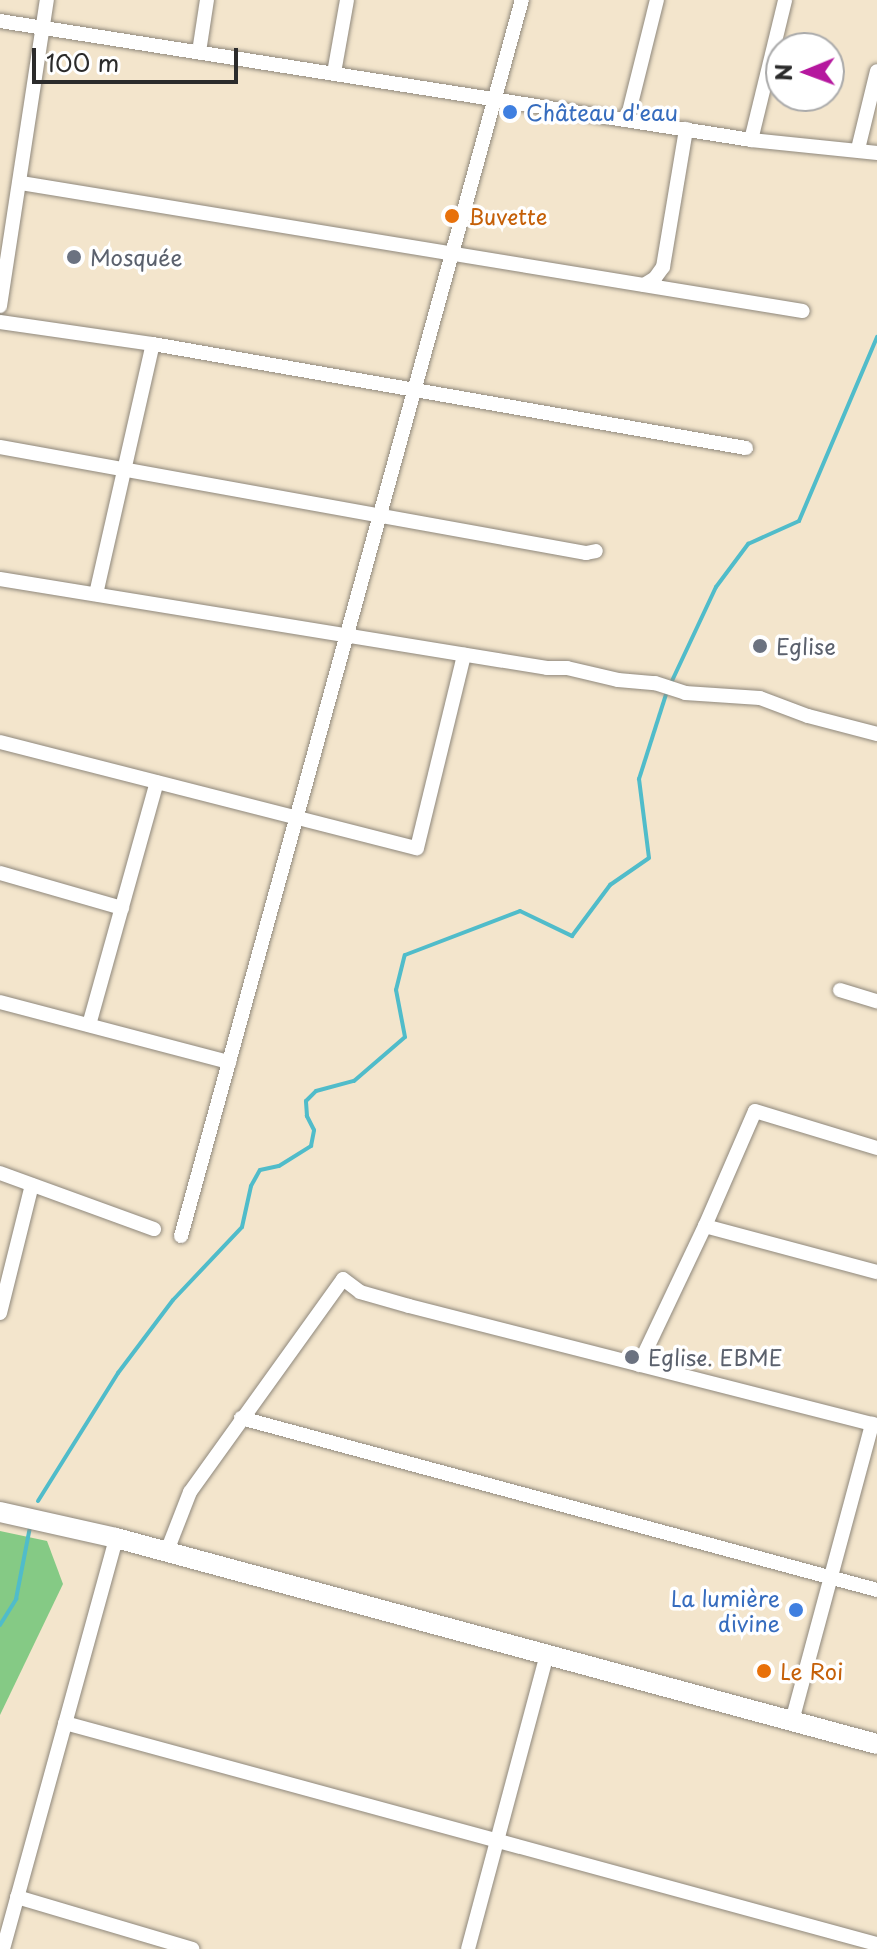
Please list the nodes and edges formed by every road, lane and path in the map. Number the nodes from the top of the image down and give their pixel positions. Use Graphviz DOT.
graph roads {
  1 [pos="47,0"];
  2 [pos="207,0"];
  3 [pos="347,0"];
  4 [pos="522,0"];
  5 [pos="657,0"];
  6 [pos="785,0"];
  7 [pos="0,21"];
  8 [pos="42,30"];
  9 [pos="199,52"];
  10 [pos="877,71"];
  11 [pos="334,73"];
  12 [pos="495,99"];
  13 [pos="627,120"];
  14 [pos="686,129"];
  15 [pos="751,140"];
  16 [pos="858,149"];
  17 [pos="877,153"];
  18 [pos="21,183"];
  19 [pos="452,253"];
  20 [pos="644,285"];
  21 [pos="0,306"];
  22 [pos="803,311"];
  23 [pos="0,322"];
  24 [pos="153,344"];
  25 [pos="414,390"];
  26 [pos="0,447"];
  27 [pos="746,448"];
  28 [pos="124,470"];
  29 [pos="380,516"];
  30 [pos="596,551"];
  31 [pos="0,579"];
  32 [pos="96,594"];
  33 [pos="347,635"];
  34 [pos="464,655"];
  35 [pos="877,734"];
  36 [pos="0,742"];
  37 [pos="157,782"];
  38 [pos="296,818"];
  39 [pos="0,873"];
  40 [pos="122,908"];
  41 [pos="840,990"];
  42 [pos="877,1001"];
  43 [pos="0,1002"];
  44 [pos="89,1025"];
  45 [pos="229,1062"];
  46 [pos="877,1148"];
  47 [pos="0,1173"];
  48 [pos="32,1185"];
  49 [pos="705,1226"];
  50 [pos="154,1229"];
  51 [pos="181,1236"];
  52 [pos="877,1272"];
  53 [pos="0,1313"];
  54 [pos="639,1365"];
  55 [pos="241,1418"];
  56 [pos="875,1424"];
  57 [pos="0,1512"];
  58 [pos="116,1538"];
  59 [pos="167,1551"];
  60 [pos="832,1578"];
  61 [pos="877,1590"];
  62 [pos="547,1654"];
  63 [pos="792,1721"];
  64 [pos="65,1723"];
  65 [pos="877,1744"];
  66 [pos="497,1841"];
  67 [pos="17,1897"];
  68 [pos="877,1944"];
  69 [pos="3,1949"];
  70 [pos="192,1949"];
  71 [pos="468,1949"];
  1 -- 8 [label="street"];
  2 -- 9 [label="street"];
  3 -- 11 [label="street"];
  4 -- 12 [label="street"];
  5 -- 13 [label="street"];
  6 -- 15 [label="street"];
  7 -- 8 [label="street"];
  8 -- 9 [label="street"];
  8 -- 18 [label="street"];
  9 -- 11 [label="street"];
  10 -- 16 [label="street"];
  11 -- 12 [label="street"];
  12 -- 13 [label="street"];
  12 -- 19 [label="street"];
  13 -- 14 [label="street"];
  14 -- 15 [label="street"];
  14 -- 20 [label="street"];
  15 -- 16 [label="street"];
  16 -- 17 [label="street"];
  18 -- 19 [label="street"];
  18 -- 21 [label="street"];
  19 -- 20 [label="street"];
  19 -- 25 [label="street"];
  20 -- 22 [label="street"];
  23 -- 24 [label="street"];
  24 -- 25 [label="street"];
  24 -- 28 [label="street"];
  25 -- 27 [label="street"];
  25 -- 29 [label="street"];
  26 -- 28 [label="street"];
  28 -- 29 [label="street"];
  28 -- 32 [label="street"];
  29 -- 30 [label="street"];
  29 -- 33 [label="street"];
  31 -- 32 [label="street"];
  32 -- 33 [label="street"];
  33 -- 34 [label="street"];
  33 -- 38 [label="street"];
  34 -- 35 [label="street"];
  34 -- 38 [label="street"];
  36 -- 37 [label="street"];
  37 -- 38 [label="street"];
  37 -- 40 [label="street"];
  38 -- 45 [label="street"];
  39 -- 40 [label="street"];
  40 -- 44 [label="street"];
  41 -- 42 [label="street"];
  43 -- 44 [label="street"];
  44 -- 45 [label="street"];
  45 -- 51 [label="street"];
  46 -- 49 [label="street"];
  47 -- 48 [label="street"];
  48 -- 50 [label="street"];
  48 -- 53 [label="street"];
  49 -- 52 [label="street"];
  49 -- 54 [label="street"];
  54 -- 55 [label="street"];
  54 -- 56 [label="street"];
  55 -- 59 [label="street"];
  55 -- 60 [label="street"];
  56 -- 60 [label="street"];
  57 -- 58 [label="street"];
  58 -- 59 [label="street"];
  58 -- 64 [label="street"];
  59 -- 62 [label="street"];
  60 -- 61 [label="street"];
  60 -- 63 [label="street"];
  62 -- 63 [label="street"];
  62 -- 66 [label="street"];
  63 -- 65 [label="street"];
  64 -- 66 [label="street"];
  64 -- 67 [label="street"];
  66 -- 68 [label="street"];
  66 -- 71 [label="street"];
  67 -- 69 [label="street"];
  67 -- 70 [label="street"];
}
